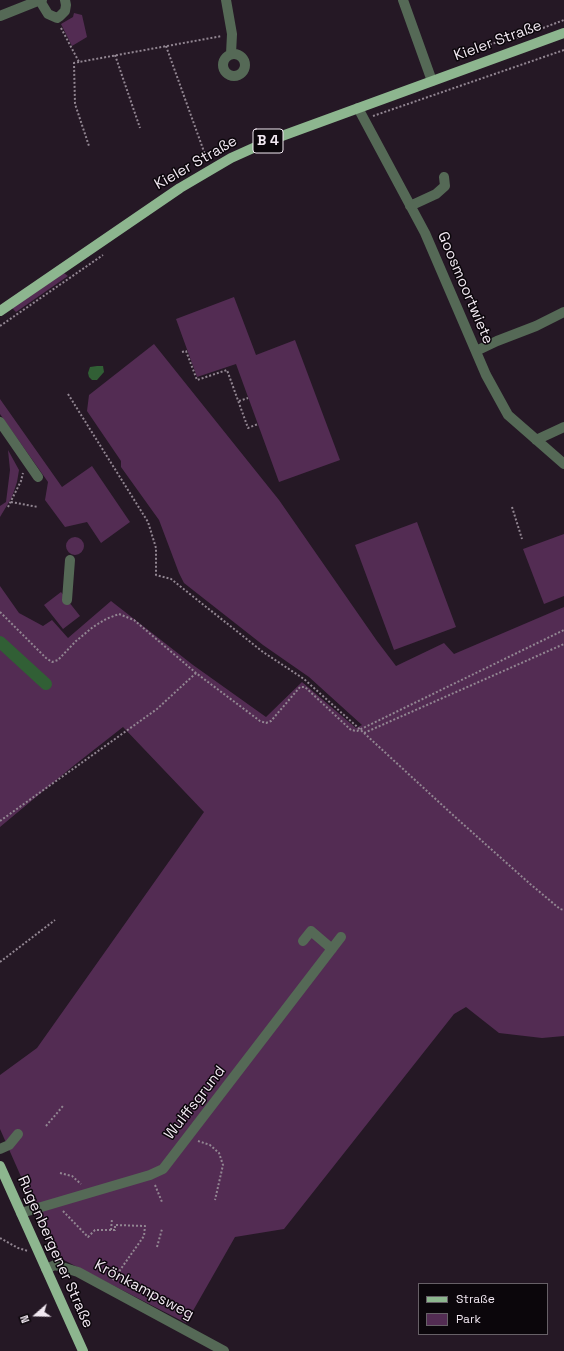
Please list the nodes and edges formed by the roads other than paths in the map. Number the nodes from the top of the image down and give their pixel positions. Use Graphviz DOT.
graph roads {
  1 [pos="41,0"];
  2 [pos="65,0"];
  3 [pos="226,0"];
  4 [pos="403,0"];
  5 [pos="0,16"];
  6 [pos="564,33"];
  7 [pos="231,54"];
  8 [pos="432,81"];
  9 [pos="358,108"];
  10 [pos="444,177"];
  11 [pos="410,206"];
  12 [pos="1,309"];
  13 [pos="564,312"];
  14 [pos="476,351"];
  15 [pos="0,422"];
  16 [pos="564,427"];
  17 [pos="536,440"];
  18 [pos="564,464"];
  19 [pos="38,477"];
  20 [pos="70,560"];
  21 [pos="67,600"];
  22 [pos="341,937"];
  23 [pos="304,940"];
  24 [pos="332,948"];
  25 [pos="18,1134"];
  26 [pos="0,1148"];
  27 [pos="0,1166"];
  28 [pos="21,1213"];
  29 [pos="46,1269"];
  30 [pos="83,1351"];
  31 [pos="224,1351"];
  1 -- 2 [label="street"];
  1 -- 5 [label="street"];
  3 -- 7 [label="street"];
  4 -- 8 [label="street"];
  6 -- 8 [label="main road, Kieler Straße / B 4"];
  8 -- 9 [label="main road, Kieler Straße / B 4"];
  9 -- 11 [label="street, Goosmoortwiete"];
  9 -- 12 [label="main road, Kieler Straße / B 4"];
  10 -- 11 [label="street"];
  11 -- 14 [label="street, Goosmoortwiete"];
  13 -- 14 [label="street"];
  14 -- 17 [label="street, Goosmoortwiete"];
  15 -- 19 [label="street"];
  16 -- 17 [label="street"];
  17 -- 18 [label="street, Goosmoortwiete"];
  20 -- 21 [label="street"];
  22 -- 24 [label="street, Wulffsgrund"];
  23 -- 24 [label="street"];
  24 -- 28 [label="street, Wulffsgrund"];
  25 -- 26 [label="street"];
  27 -- 28 [label="main road, Rugenbergener Straße"];
  28 -- 29 [label="main road, Rugenbergener Straße"];
  29 -- 30 [label="main road, Rugenbergener Straße"];
  29 -- 31 [label="street, Krönkampsweg"];
}
